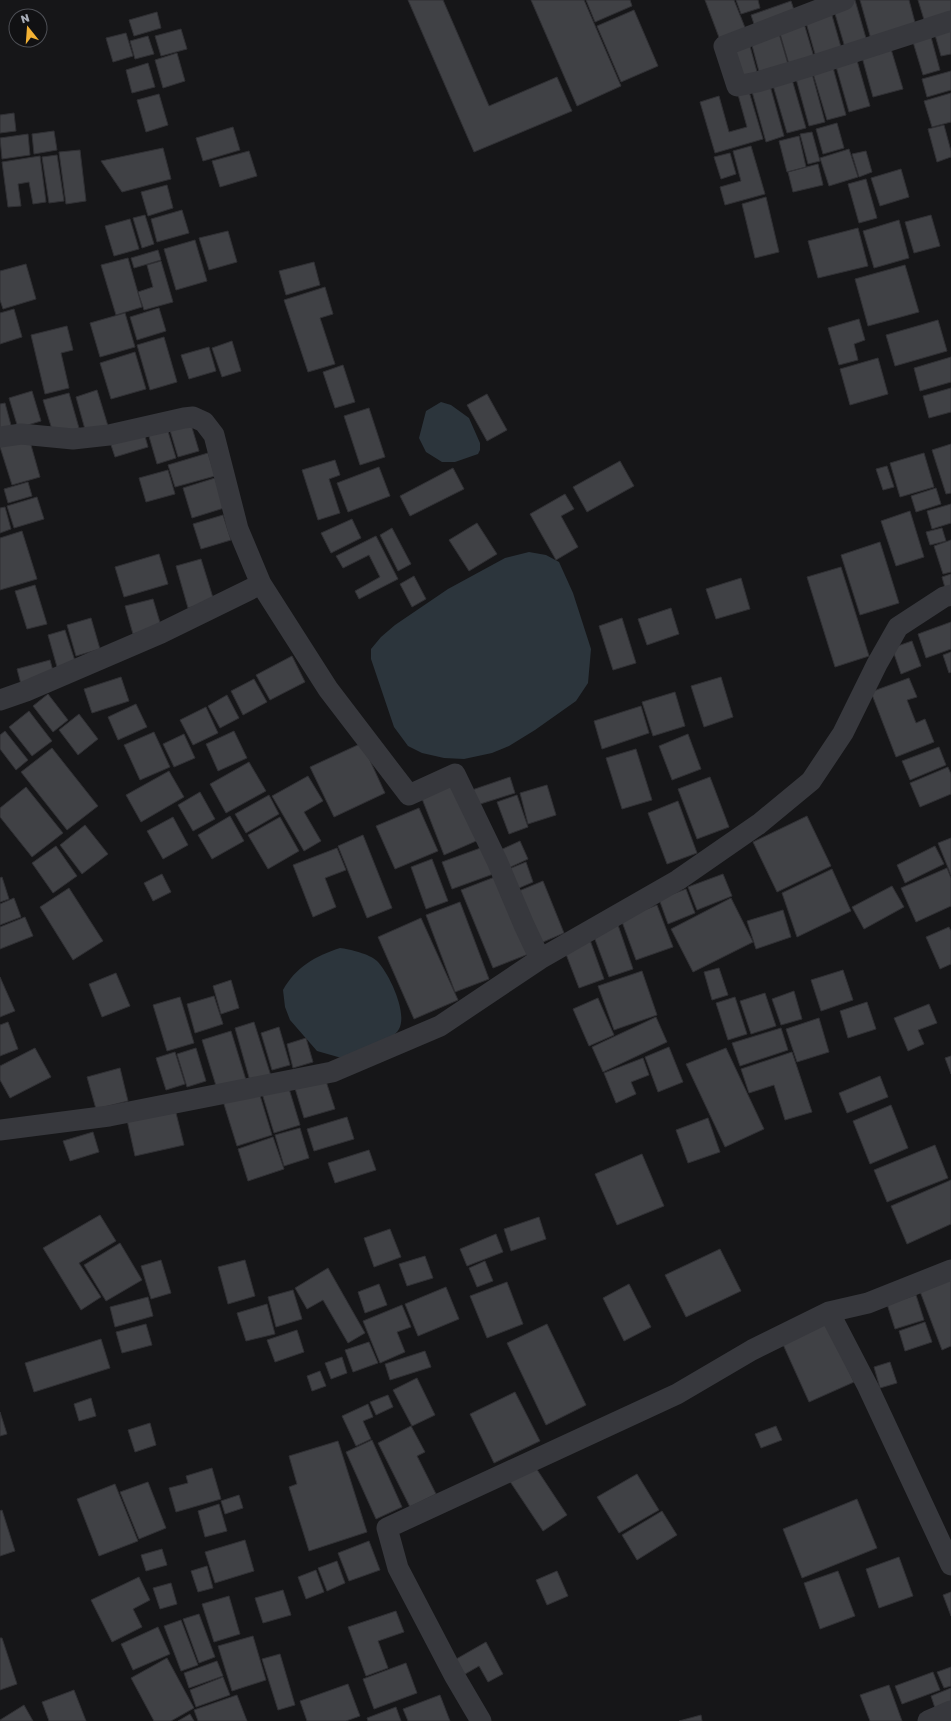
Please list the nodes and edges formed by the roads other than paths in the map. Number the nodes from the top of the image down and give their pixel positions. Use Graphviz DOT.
graph roads {
  1 [pos="844,0"];
  2 [pos="951,21"];
  3 [pos="0,437"];
  4 [pos="261,584"];
  5 [pos="951,595"];
  6 [pos="0,700"];
  7 [pos="540,959"];
  8 [pos="0,1130"];
  9 [pos="951,1270"];
  10 [pos="829,1312"];
  11 [pos="951,1565"];
  12 [pos="951,1711"];
  13 [pos="481,1721"];
  14 [pos="928,1721"];
  1 -- 2 [label="street"];
  3 -- 4 [label="street"];
  4 -- 6 [label="street"];
  4 -- 7 [label="street"];
  5 -- 7 [label="street"];
  7 -- 8 [label="street"];
  9 -- 10 [label="street"];
  10 -- 11 [label="street"];
  10 -- 13 [label="street"];
  12 -- 14 [label="street"];
}
